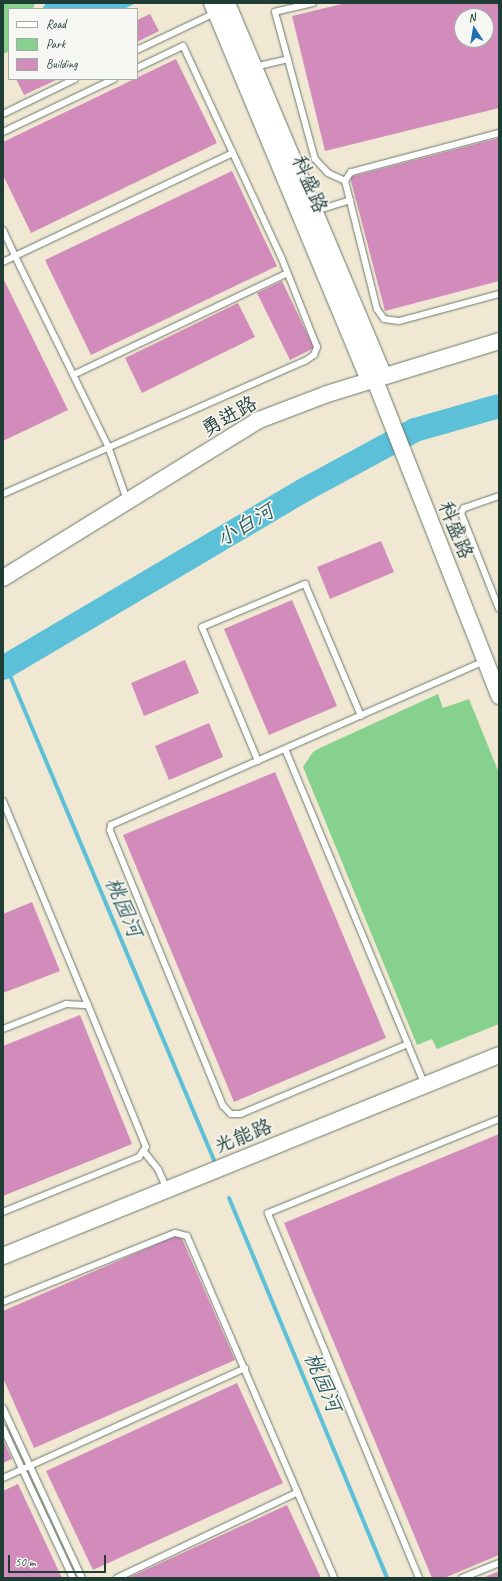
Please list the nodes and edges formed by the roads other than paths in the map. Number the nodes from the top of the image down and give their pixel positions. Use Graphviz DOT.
graph roads {
  1 [pos="313,3"];
  2 [pos="219,6"];
  3 [pos="138,49"];
  4 [pos="288,59"];
  5 [pos="254,67"];
  6 [pos="138,68"];
  7 [pos="73,80"];
  8 [pos="112,80"];
  9 [pos="3,114"];
  10 [pos="3,132"];
  11 [pos="499,133"];
  12 [pos="233,153"];
  13 [pos="345,181"];
  14 [pos="350,200"];
  15 [pos="308,214"];
  16 [pos="3,230"];
  17 [pos="15,256"];
  18 [pos="3,262"];
  19 [pos="286,274"];
  20 [pos="499,294"];
  21 [pos="499,341"];
  22 [pos="73,375"];
  23 [pos="376,378"];
  24 [pos="108,446"];
  25 [pos="3,494"];
  26 [pos="499,496"];
  27 [pos="127,501"];
  28 [pos="3,578"];
  29 [pos="499,609"];
  30 [pos="485,661"];
  31 [pos="499,696"];
  32 [pos="361,716"];
  33 [pos="285,749"];
  34 [pos="258,761"];
  35 [pos="3,801"];
  36 [pos="88,1005"];
  37 [pos="3,1029"];
  38 [pos="408,1044"];
  39 [pos="499,1055"];
  40 [pos="425,1085"];
  41 [pos="499,1118"];
  42 [pos="144,1153"];
  43 [pos="167,1190"];
  44 [pos="3,1212"];
  45 [pos="3,1256"];
  46 [pos="3,1302"];
  47 [pos="245,1368"];
  48 [pos="3,1408"];
  49 [pos="3,1428"];
  50 [pos="30,1465"];
  51 [pos="22,1469"];
  52 [pos="3,1478"];
  53 [pos="298,1492"];
  54 [pos="499,1563"];
  55 [pos="73,1578"];
  56 [pos="82,1578"];
  57 [pos="117,1578"];
  58 [pos="334,1578"];
  59 [pos="419,1578"];
  60 [pos="462,1578"];
  1 -- 4 [label="lane"];
  2 -- 3 [label="lane"];
  2 -- 5 [label="street, 科盛路"];
  2 -- 15 [label="street, 科盛路"];
  4 -- 5 [label="lane"];
  4 -- 13 [label="lane"];
  5 -- 15 [label="street, 科盛路"];
  6 -- 12 [label="lane"];
  7 -- 9 [label="lane"];
  8 -- 10 [label="lane"];
  11 -- 13 [label="lane"];
  12 -- 17 [label="lane"];
  12 -- 19 [label="lane"];
  13 -- 14 [label="lane"];
  14 -- 15 [label="lane"];
  14 -- 20 [label="lane"];
  15 -- 23 [label="street, 科盛路"];
  16 -- 17 [label="lane"];
  17 -- 18 [label="lane"];
  17 -- 22 [label="lane"];
  19 -- 22 [label="lane"];
  19 -- 24 [label="lane"];
  21 -- 23 [label="street, 勇进路"];
  22 -- 24 [label="lane"];
  23 -- 27 [label="street, 勇进路"];
  23 -- 30 [label="street, 科盛路"];
  24 -- 25 [label="lane"];
  24 -- 27 [label="lane"];
  26 -- 29 [label="lane"];
  27 -- 28 [label="street, 勇进路"];
  30 -- 31 [label="street, 科盛路"];
  30 -- 32 [label="lane"];
  32 -- 33 [label="lane"];
  32 -- 34 [label="lane"];
  33 -- 34 [label="lane"];
  33 -- 38 [label="lane"];
  34 -- 38 [label="lane"];
  35 -- 36 [label="lane"];
  36 -- 37 [label="lane"];
  36 -- 42 [label="lane"];
  38 -- 40 [label="lane"];
  39 -- 40 [label="street, 光能路"];
  40 -- 43 [label="street, 光能路"];
  41 -- 59 [label="lane"];
  42 -- 43 [label="lane"];
  42 -- 44 [label="lane"];
  43 -- 45 [label="street, 光能路"];
  46 -- 47 [label="lane"];
  47 -- 50 [label="lane"];
  47 -- 53 [label="lane"];
  48 -- 50 [label="lane"];
  49 -- 51 [label="lane"];
  50 -- 51 [label="lane"];
  50 -- 56 [label="lane"];
  51 -- 52 [label="lane"];
  51 -- 55 [label="lane"];
  53 -- 57 [label="lane"];
  53 -- 58 [label="lane"];
  54 -- 60 [label="lane"];
}
